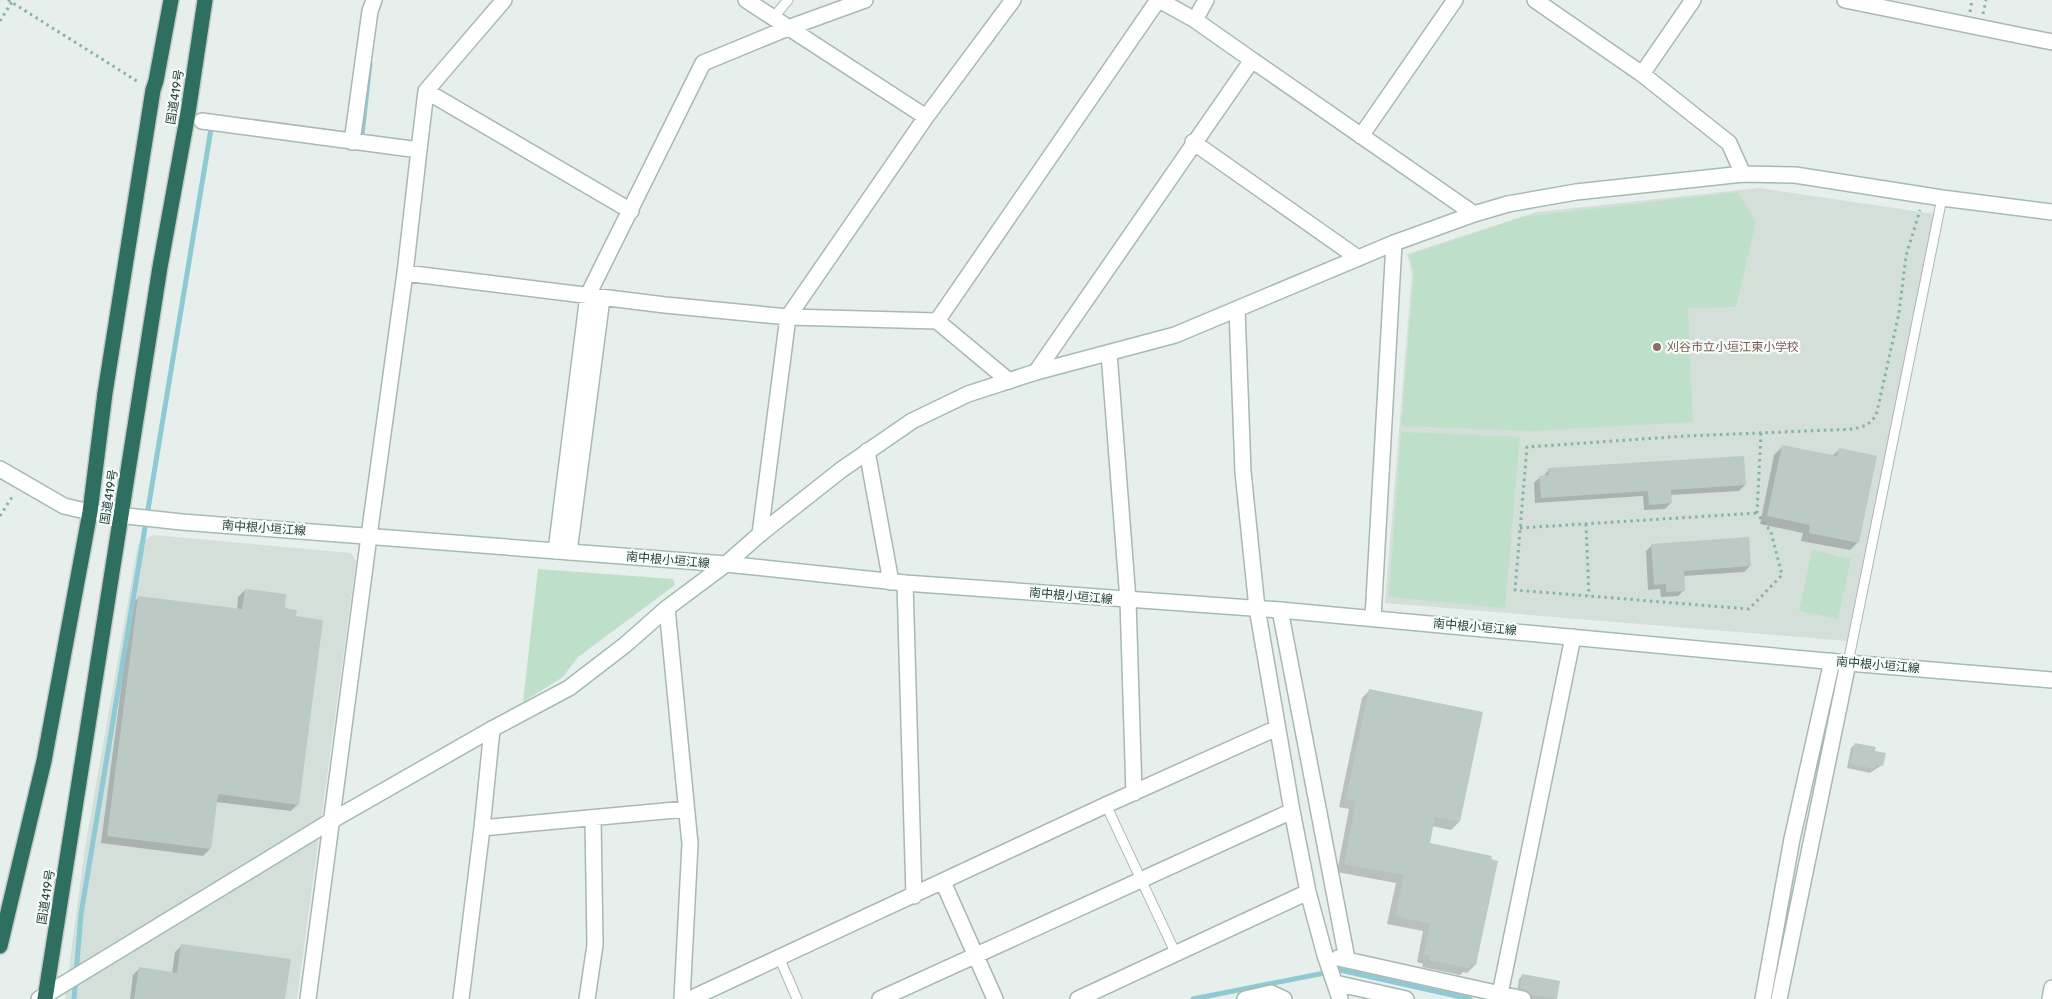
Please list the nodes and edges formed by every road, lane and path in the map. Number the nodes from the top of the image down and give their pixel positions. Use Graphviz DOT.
graph roads {
  1 [pos="170,0"];
  2 [pos="205,0"];
  3 [pos="374,0"];
  4 [pos="504,0"];
  5 [pos="746,0"];
  6 [pos="788,0"];
  7 [pos="865,0"];
  8 [pos="1013,0"];
  9 [pos="1159,0"];
  10 [pos="1206,0"];
  11 [pos="1455,0"];
  12 [pos="1535,0"];
  13 [pos="1693,0"];
  14 [pos="1845,0"];
  15 [pos="10,1"];
  16 [pos="773,18"];
  17 [pos="1195,20"];
  18 [pos="0,21"];
  19 [pos="788,28"];
  20 [pos="2052,42"];
  21 [pos="1252,60"];
  22 [pos="1642,74"];
  23 [pos="153,90"];
  24 [pos="426,91"];
  25 [pos="926,117"];
  26 [pos="202,121"];
  27 [pos="1361,136"];
  28 [pos="352,142"];
  29 [pos="1193,142"];
  30 [pos="419,150"];
  31 [pos="1743,174"];
  32 [pos="1924,195"];
  33 [pos="1942,198"];
  34 [pos="631,212"];
  35 [pos="2052,212"];
  36 [pos="1474,214"];
  37 [pos="1394,242"];
  38 [pos="1358,258"];
  39 [pos="405,273"];
  40 [pos="595,296"];
  41 [pos="1237,309"];
  42 [pos="788,317"];
  43 [pos="937,321"];
  44 [pos="1109,353"];
  45 [pos="1036,372"];
  46 [pos="1009,380"];
  47 [pos="1762,433"];
  48 [pos="867,451"];
  49 [pos="0,470"];
  50 [pos="21,482"];
  51 [pos="90,512"];
  52 [pos="1757,513"];
  53 [pos="122,515"];
  54 [pos="0,516"];
  55 [pos="1586,524"];
  56 [pos="1520,528"];
  57 [pos="760,534"];
  58 [pos="369,536"];
  59 [pos="562,551"];
  60 [pos="726,564"];
  61 [pos="898,582"];
  62 [pos="1589,596"];
  63 [pos="1128,600"];
  64 [pos="667,608"];
  65 [pos="1257,608"];
  66 [pos="1280,610"];
  67 [pos="1373,618"];
  68 [pos="1573,637"];
  69 [pos="1832,661"];
  70 [pos="1848,663"];
  71 [pos="2052,680"];
  72 [pos="1277,728"];
  73 [pos="492,729"];
  74 [pos="1134,793"];
  75 [pos="1106,805"];
  76 [pos="686,809"];
  77 [pos="1292,811"];
  78 [pos="593,818"];
  79 [pos="331,821"];
  80 [pos="482,828"];
  81 [pos="1141,880"];
  82 [pos="943,882"];
  83 [pos="1308,892"];
  84 [pos="914,896"];
  85 [pos="0,946"];
  86 [pos="1176,954"];
  87 [pos="976,955"];
  88 [pos="779,957"];
  89 [pos="1326,958"];
  90 [pos="1347,959"];
  91 [pos="1335,983"];
  92 [pos="2052,988"];
  93 [pos="1499,996"];
  94 [pos="43,998"];
  95 [pos="308,999"];
  96 [pos="461,999"];
  97 [pos="587,999"];
  98 [pos="682,999"];
  99 [pos="690,999"];
  100 [pos="797,999"];
  101 [pos="880,999"];
  102 [pos="996,999"];
  103 [pos="1078,999"];
  104 [pos="1245,999"];
  105 [pos="1284,999"];
  106 [pos="1340,999"];
  107 [pos="1406,999"];
  108 [pos="1523,999"];
  109 [pos="1763,999"];
  110 [pos="1779,999"];
  111 [pos="2050,999"];
  1 -- 23 [label="highway, 国道419号"];
  2 -- 53 [label="highway, 国道419号"];
  3 -- 28 [label="street"];
  4 -- 24 [label="street"];
  5 -- 16 [label="street"];
  6 -- 16 [label="lane"];
  7 -- 19 [label="street"];
  8 -- 25 [label="street"];
  9 -- 17 [label="street"];
  9 -- 43 [label="street"];
  10 -- 17 [label="street"];
  11 -- 27 [label="street"];
  12 -- 22 [label="street"];
  13 -- 22 [label="street"];
  14 -- 20 [label="street"];
  15 -- 18 [label="path"];
  15 -- 23 [label="path"];
  16 -- 19 [label="street"];
  17 -- 21 [label="street"];
  19 -- 25 [label="street"];
  19 -- 34 [label="street"];
  21 -- 27 [label="street"];
  21 -- 29 [label="street"];
  22 -- 31 [label="street"];
  23 -- 51 [label="highway, 国道419号"];
  24 -- 30 [label="street"];
  24 -- 34 [label="street"];
  25 -- 42 [label="street"];
  26 -- 28 [label="street"];
  27 -- 36 [label="street"];
  28 -- 30 [label="street"];
  29 -- 38 [label="street"];
  29 -- 45 [label="street"];
  30 -- 39 [label="street"];
  31 -- 32 [label="street"];
  31 -- 36 [label="street"];
  32 -- 33 [label="street"];
  32 -- 47 [label="path"];
  33 -- 35 [label="street"];
  33 -- 70 [label="lane"];
  34 -- 40 [label="street"];
  36 -- 37 [label="street"];
  37 -- 38 [label="street"];
  37 -- 67 [label="street"];
  38 -- 41 [label="street"];
  39 -- 40 [label="street"];
  39 -- 58 [label="street"];
  40 -- 42 [label="street"];
  40 -- 59 [label="street"];
  41 -- 44 [label="street"];
  41 -- 65 [label="street"];
  42 -- 43 [label="street"];
  42 -- 57 [label="street"];
  43 -- 46 [label="street"];
  44 -- 45 [label="street"];
  44 -- 63 [label="street"];
  45 -- 46 [label="street"];
  46 -- 48 [label="street"];
  47 -- 52 [label="path"];
  47 -- 56 [label="path"];
  48 -- 57 [label="street"];
  48 -- 61 [label="street"];
  49 -- 50 [label="street, 南中根小垣江線"];
  50 -- 51 [label="street, 南中根小垣江線"];
  50 -- 54 [label="path"];
  51 -- 53 [label="street, 南中根小垣江線"];
  51 -- 85 [label="highway, 国道419号"];
  52 -- 55 [label="path"];
  52 -- 62 [label="path"];
  53 -- 58 [label="street, 南中根小垣江線"];
  53 -- 94 [label="highway, 国道419号"];
  55 -- 56 [label="path"];
  55 -- 62 [label="path"];
  56 -- 62 [label="path"];
  57 -- 60 [label="street"];
  58 -- 59 [label="street, 南中根小垣江線"];
  58 -- 79 [label="street"];
  59 -- 60 [label="street, 南中根小垣江線"];
  60 -- 61 [label="street, 南中根小垣江線"];
  60 -- 64 [label="street"];
  61 -- 63 [label="street, 南中根小垣江線"];
  61 -- 84 [label="street"];
  63 -- 65 [label="street, 南中根小垣江線"];
  63 -- 74 [label="street"];
  64 -- 73 [label="street"];
  64 -- 76 [label="street"];
  65 -- 66 [label="street, 南中根小垣江線"];
  65 -- 72 [label="street"];
  66 -- 67 [label="street, 南中根小垣江線"];
  66 -- 90 [label="street"];
  67 -- 68 [label="street, 南中根小垣江線"];
  68 -- 69 [label="street, 南中根小垣江線"];
  68 -- 93 [label="street"];
  69 -- 70 [label="street, 南中根小垣江線"];
  69 -- 109 [label="street"];
  70 -- 71 [label="street, 南中根小垣江線"];
  70 -- 110 [label="street"];
  72 -- 74 [label="street"];
  72 -- 77 [label="street"];
  73 -- 79 [label="street"];
  73 -- 80 [label="street"];
  74 -- 75 [label="street"];
  75 -- 81 [label="lane"];
  75 -- 82 [label="street"];
  76 -- 78 [label="street"];
  76 -- 98 [label="street"];
  77 -- 81 [label="street"];
  77 -- 83 [label="street"];
  78 -- 80 [label="street"];
  78 -- 97 [label="street"];
  79 -- 94 [label="street"];
  79 -- 95 [label="street"];
  80 -- 96 [label="street"];
  81 -- 86 [label="lane"];
  81 -- 87 [label="street"];
  82 -- 84 [label="street"];
  82 -- 87 [label="street"];
  83 -- 86 [label="street"];
  83 -- 89 [label="street"];
  84 -- 88 [label="street"];
  86 -- 103 [label="street"];
  87 -- 101 [label="street"];
  87 -- 102 [label="street"];
  88 -- 99 [label="street"];
  88 -- 100 [label="lane"];
  89 -- 90 [label="street"];
  89 -- 91 [label="street"];
  90 -- 93 [label="street"];
  91 -- 106 [label="street"];
  91 -- 107 [label="street"];
  92 -- 111 [label="street"];
  93 -- 108 [label="street"];
  104 -- 105 [label="street"];
}
